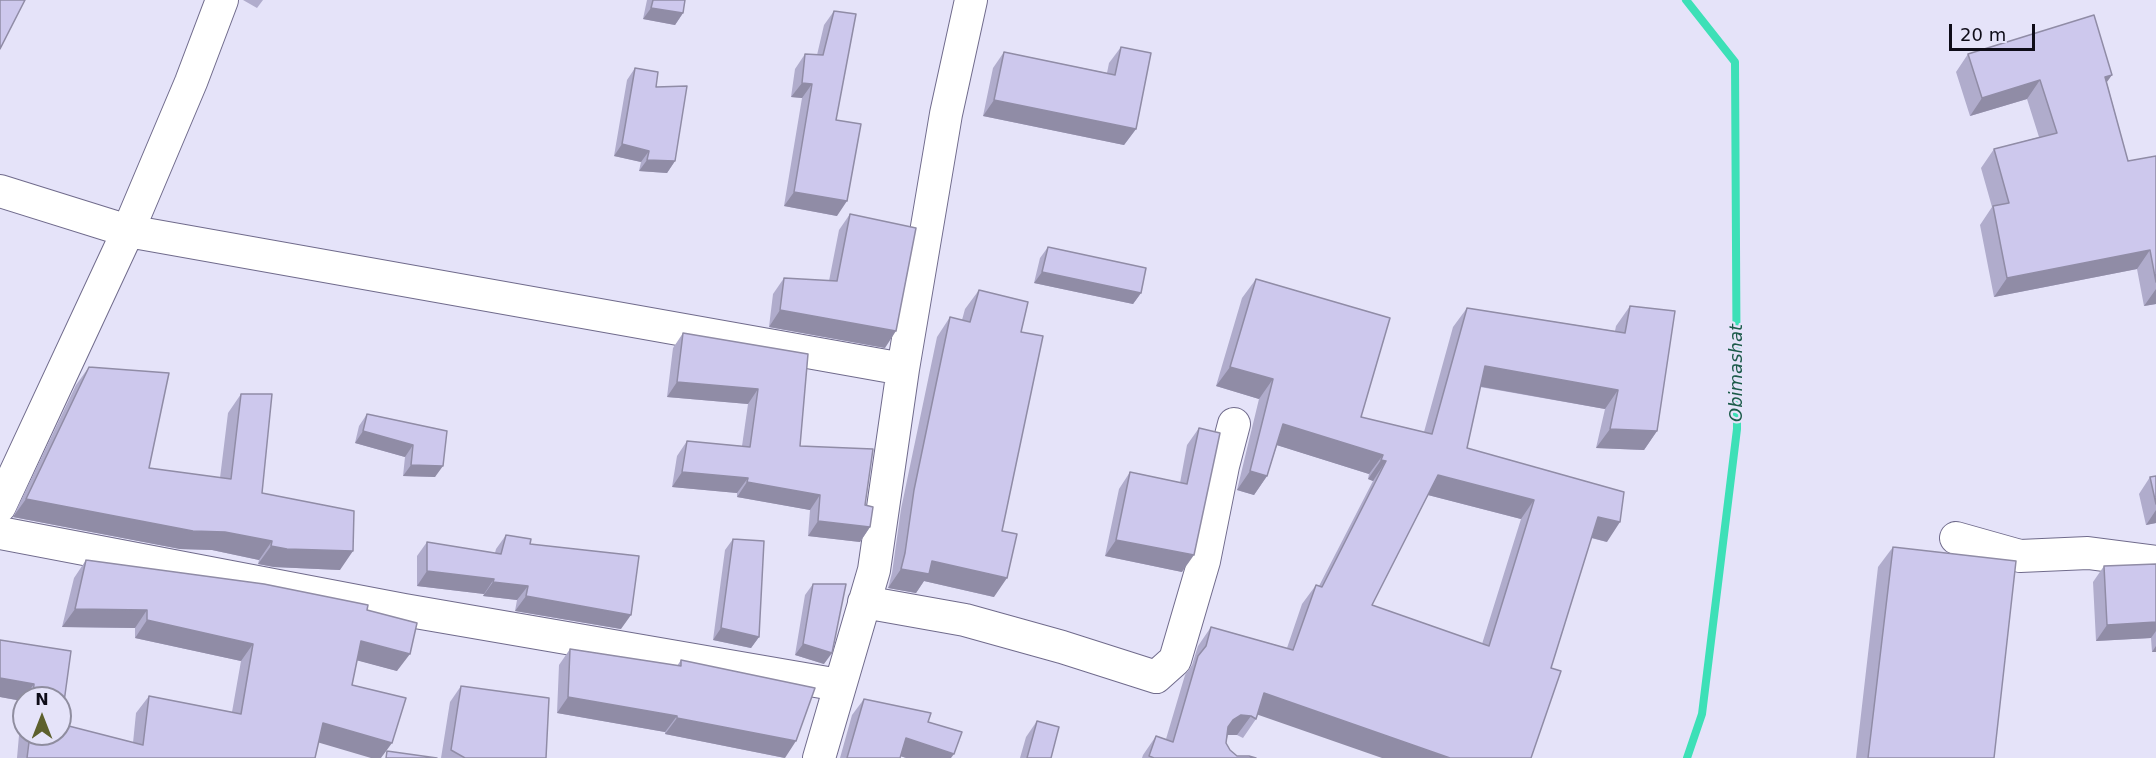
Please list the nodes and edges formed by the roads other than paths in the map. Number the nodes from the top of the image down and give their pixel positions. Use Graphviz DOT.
graph roads {
  1 [pos="222,0"];
  2 [pos="971,0"];
  3 [pos="0,191"];
  4 [pos="128,231"];
  5 [pos="903,369"];
  6 [pos="1234,424"];
  7 [pos="0,506"];
  8 [pos="0,533"];
  9 [pos="1956,538"];
  10 [pos="2156,562"];
  11 [pos="864,602"];
  12 [pos="839,685"];
  13 [pos="819,758"];
  1 -- 4 [label="street"];
  2 -- 5 [label="street"];
  3 -- 4 [label="street"];
  4 -- 5 [label="street"];
  4 -- 7 [label="street"];
  5 -- 11 [label="street"];
  6 -- 11 [label="street"];
  8 -- 12 [label="street"];
  9 -- 10 [label="street"];
  11 -- 12 [label="street"];
  12 -- 13 [label="street"];
}
